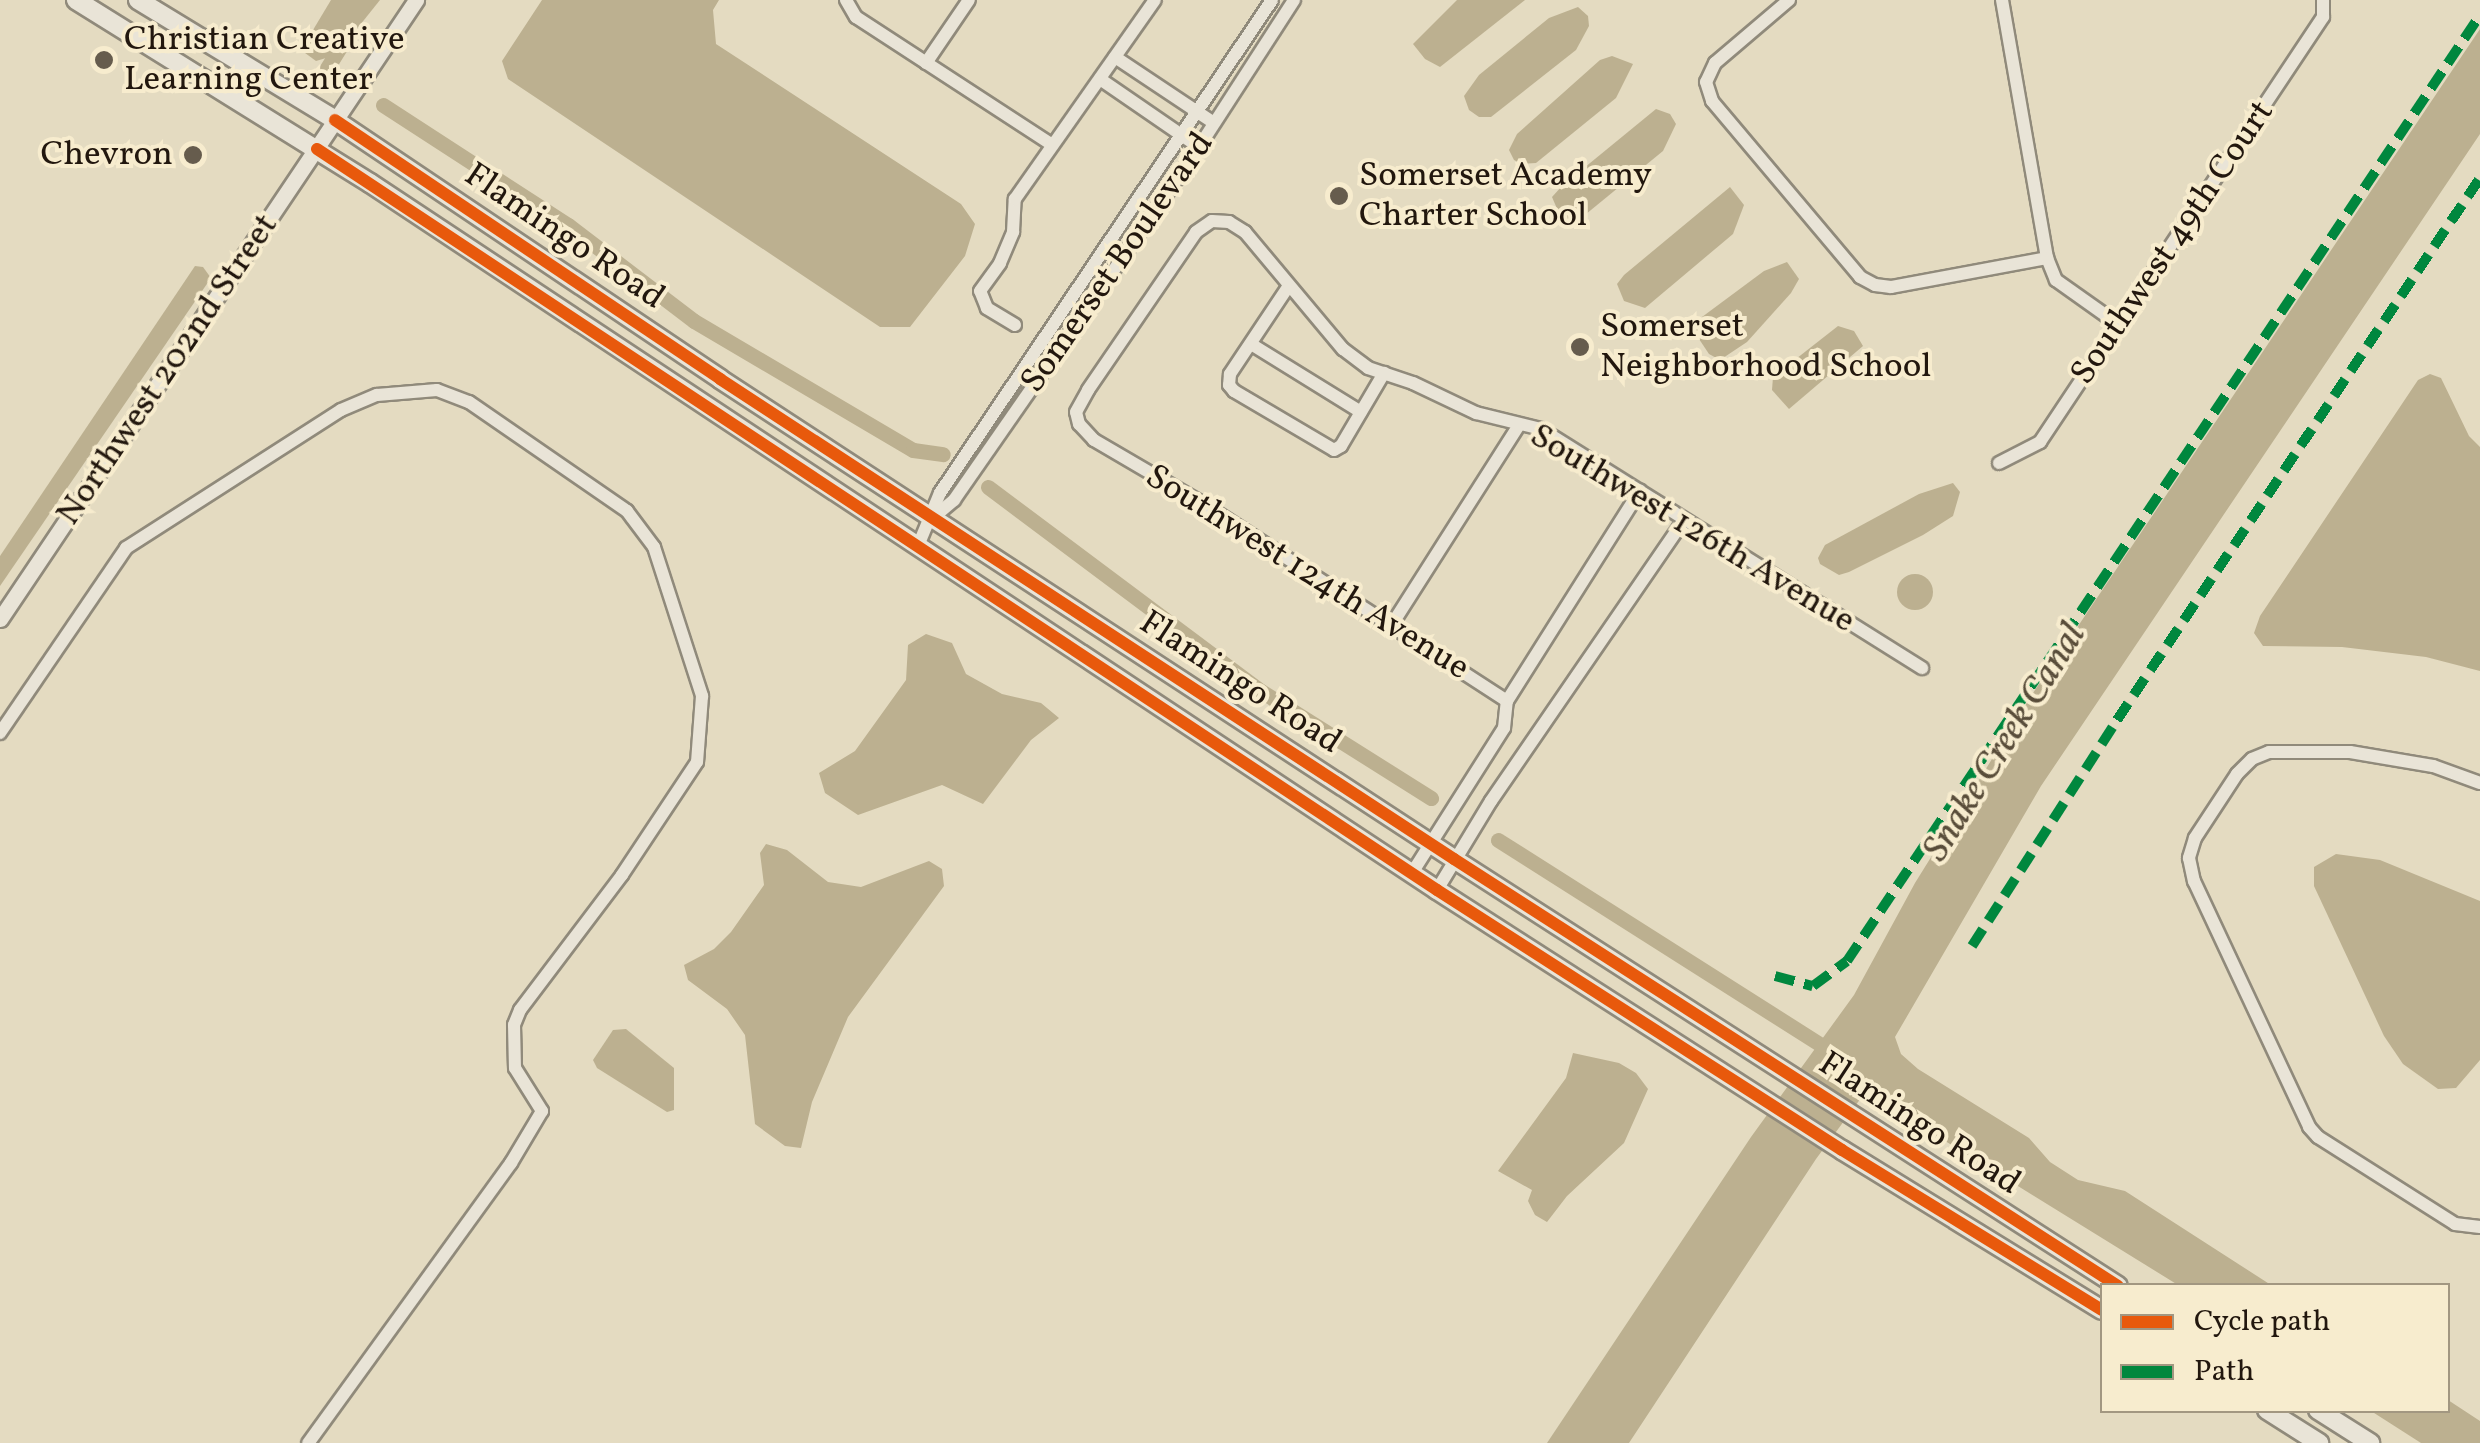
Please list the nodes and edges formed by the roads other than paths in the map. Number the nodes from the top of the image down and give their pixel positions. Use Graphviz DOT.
graph roads {
  1 [pos="76,0"];
  2 [pos="138,0"];
  3 [pos="416,0"];
  4 [pos="969,0"];
  5 [pos="1155,0"];
  6 [pos="1272,0"];
  7 [pos="1294,0"];
  8 [pos="1789,0"];
  9 [pos="2002,0"];
  10 [pos="2324,2"];
  11 [pos="846,3"];
  12 [pos="1115,57"];
  13 [pos="926,62"];
  14 [pos="1100,78"];
  15 [pos="1197,111"];
  16 [pos="335,120"];
  17 [pos="1214,123"];
  18 [pos="1181,135"];
  19 [pos="1052,146"];
  20 [pos="1199,147"];
  21 [pos="317,149"];
  22 [pos="2046,258"];
  23 [pos="1288,287"];
  24 [pos="2118,324"];
  25 [pos="1015,325"];
  26 [pos="1250,344"];
  27 [pos="1384,373"];
  28 [pos="1361,412"];
  29 [pos="1519,425"];
  30 [pos="1107,447"];
  31 [pos="2000,462"];
  32 [pos="1640,491"];
  33 [pos="933,518"];
  34 [pos="1684,520"];
  35 [pos="918,546"];
  36 [pos="0,619"];
  37 [pos="1391,626"];
  38 [pos="1922,668"];
  39 [pos="1506,701"];
  40 [pos="0,732"];
  41 [pos="2480,783"];
  42 [pos="1429,843"];
  43 [pos="1454,859"];
  44 [pos="1412,874"];
  45 [pos="1438,890"];
  46 [pos="2480,1227"];
  47 [pos="2113,1283"];
  48 [pos="2100,1309"];
  49 [pos="2272,1413"];
  50 [pos="2323,1413"];
  51 [pos="308,1443"];
  52 [pos="2318,1443"];
  53 [pos="2370,1443"];
  1 -- 21 [label="main road, Flamingo Road"];
  2 -- 16 [label="main road, Flamingo Road"];
  3 -- 16 [label="street, Northwest 202nd Street"];
  4 -- 13 [label="street"];
  5 -- 12 [label="street"];
  6 -- 15 [label="street, Somerset Boulevard"];
  7 -- 17 [label="street, Somerset Boulevard"];
  8 -- 22 [label="street"];
  9 -- 22 [label="street"];
  10 -- 24 [label="street, Southwest 49th Court"];
  11 -- 13 [label="street"];
  12 -- 14 [label="street"];
  12 -- 15 [label="street"];
  13 -- 19 [label="street"];
  14 -- 18 [label="street"];
  14 -- 19 [label="street"];
  15 -- 17 [label="street"];
  15 -- 18 [label="street, Somerset Boulevard"];
  16 -- 21 [label="street, Northwest 202nd Street"];
  16 -- 33 [label="main road, Flamingo Road"];
  17 -- 20 [label="street, Somerset Boulevard"];
  18 -- 20 [label="street"];
  18 -- 33 [label="street, Somerset Boulevard"];
  19 -- 25 [label="street"];
  20 -- 33 [label="street, Somerset Boulevard"];
  21 -- 35 [label="main road, Flamingo Road"];
  21 -- 36 [label="street, Northwest 202nd Street"];
  22 -- 24 [label="street"];
  23 -- 26 [label="street"];
  23 -- 27 [label="street, Southwest 126th Avenue"];
  23 -- 30 [label="street, Southwest 126th Avenue"];
  24 -- 31 [label="street, Southwest 49th Court"];
  26 -- 28 [label="street"];
  26 -- 28 [label="street"];
  27 -- 28 [label="street"];
  27 -- 29 [label="street, Southwest 126th Avenue"];
  29 -- 32 [label="street, Southwest 126th Avenue"];
  29 -- 37 [label="street"];
  30 -- 37 [label="street, Southwest 124th Avenue"];
  32 -- 34 [label="street, Southwest 126th Avenue"];
  32 -- 39 [label="street"];
  33 -- 35 [label="street, Somerset Boulevard"];
  33 -- 42 [label="main road, Flamingo Road"];
  34 -- 38 [label="street, Southwest 126th Avenue"];
  34 -- 43 [label="street"];
  35 -- 44 [label="main road, Flamingo Road"];
  37 -- 39 [label="street, Southwest 124th Avenue"];
  39 -- 42 [label="street"];
  40 -- 51 [label="street"];
  41 -- 46 [label="street"];
  42 -- 43 [label="main road, Flamingo Road"];
  42 -- 44 [label="street"];
  43 -- 45 [label="street"];
  43 -- 47 [label="main road, Flamingo Road"];
  44 -- 45 [label="main road, Flamingo Road"];
  45 -- 48 [label="main road, Flamingo Road"];
  49 -- 52 [label="main road"];
  50 -- 53 [label="main road"];
}
